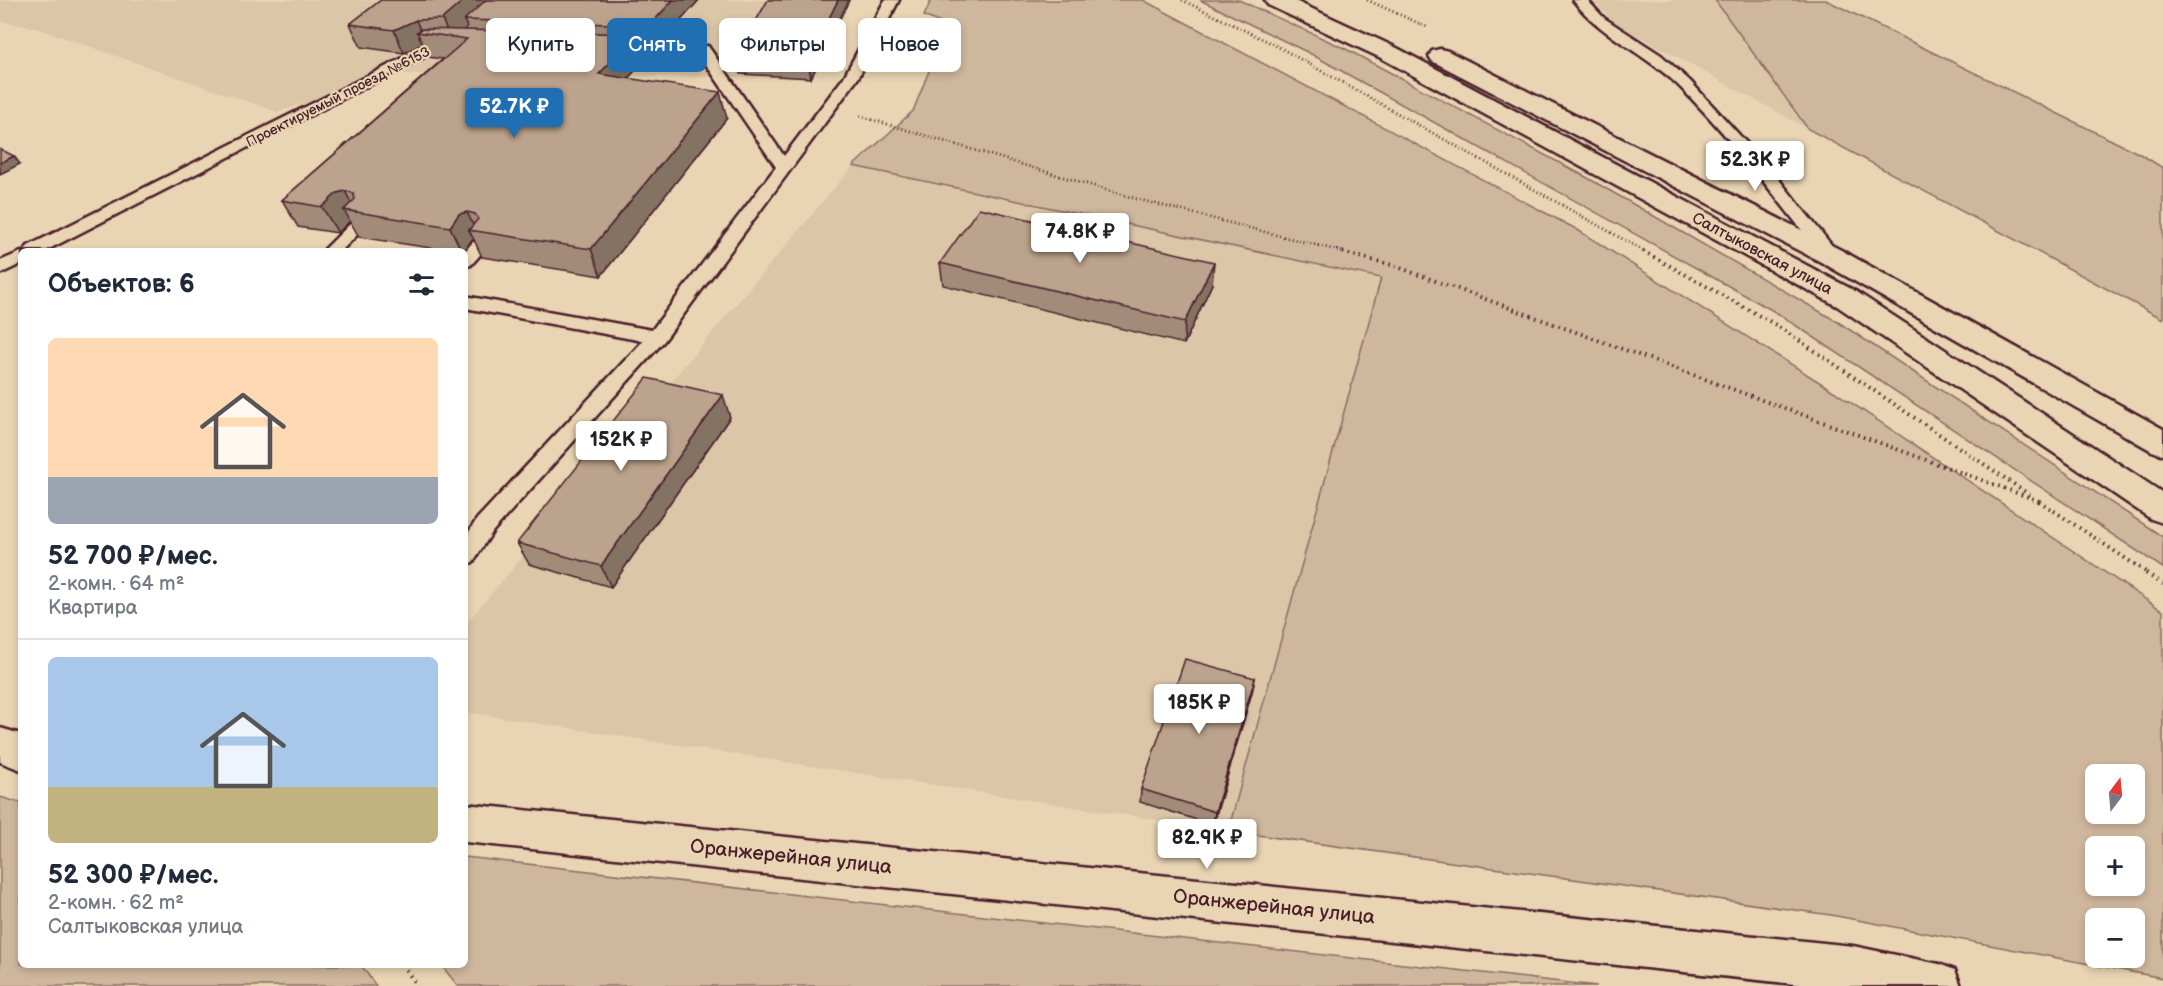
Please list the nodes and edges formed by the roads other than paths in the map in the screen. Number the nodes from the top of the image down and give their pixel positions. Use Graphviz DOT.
graph roads {
  1 [pos="892,0"];
  2 [pos="1276,0"];
  3 [pos="1317,0"];
  4 [pos="1580,0"];
  5 [pos="463,46"];
  6 [pos="597,52"];
  7 [pos="784,168"];
  8 [pos="359,225"];
  9 [pos="479,246"];
  10 [pos="38,248"];
  11 [pos="334,248"];
  12 [pos="1831,256"];
  13 [pos="468,258"];
  14 [pos="18,259"];
  15 [pos="0,268"];
  16 [pos="468,303"];
  17 [pos="657,337"];
  18 [pos="2163,443"];
  19 [pos="2163,510"];
  20 [pos="468,551"];
  21 [pos="0,745"];
  22 [pos="18,751"];
  23 [pos="468,823"];
  24 [pos="1939,986"];
  1 -- 7 [label="lane"];
  2 -- 19 [label="main road, Салтыковская улица"];
  3 -- 12 [label="main road, Салтыковская улица"];
  4 -- 12 [label="lane"];
  5 -- 10 [label="lane, Проектируемый проезд №6153"];
  6 -- 7 [label="lane"];
  7 -- 17 [label="lane"];
  8 -- 11 [label="lane"];
  9 -- 13 [label="lane"];
  12 -- 18 [label="main road, Салтыковская улица"];
  14 -- 15 [label="lane"];
  16 -- 17 [label="lane"];
  17 -- 20 [label="lane"];
  21 -- 22 [label="main road"];
  23 -- 24 [label="main road, Оранжерейная улица"];
}
